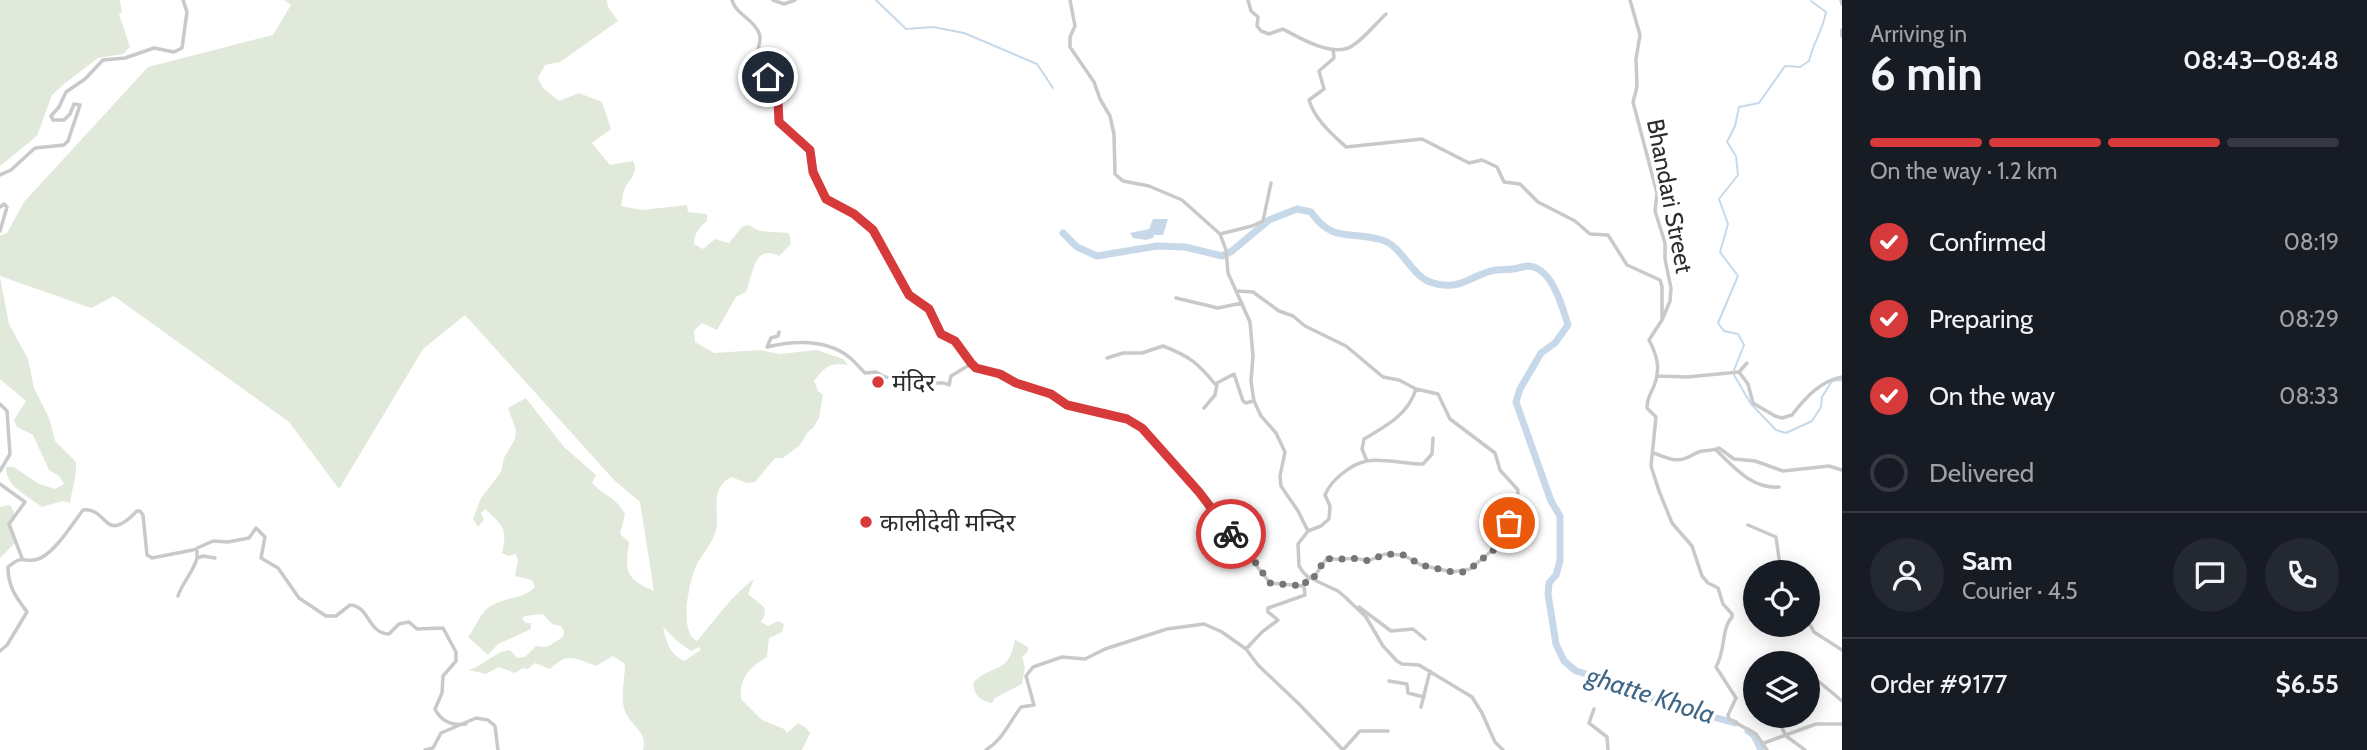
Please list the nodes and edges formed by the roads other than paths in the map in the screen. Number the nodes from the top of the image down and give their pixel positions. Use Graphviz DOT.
graph roads {
  1 [pos="183,0"];
  2 [pos="732,0"];
  3 [pos="772,0"];
  4 [pos="795,0"];
  5 [pos="1070,0"];
  6 [pos="1248,0"];
  7 [pos="1630,0"];
  8 [pos="1386,15"];
  9 [pos="1842,30"];
  10 [pos="1842,36"];
  11 [pos="1333,49"];
  12 [pos="0,176"];
  13 [pos="1271,183"];
  14 [pos="0,207"];
  15 [pos="0,231"];
  16 [pos="1220,234"];
  17 [pos="1237,291"];
  18 [pos="1176,298"];
  19 [pos="1242,303"];
  20 [pos="1662,320"];
  21 [pos="779,331"];
  22 [pos="1107,358"];
  23 [pos="971,363"];
  24 [pos="1746,363"];
  25 [pos="1740,372"];
  26 [pos="1657,376"];
  27 [pos="1842,377"];
  28 [pos="1217,384"];
  29 [pos="1416,389"];
  30 [pos="1254,401"];
  31 [pos="0,404"];
  32 [pos="1204,408"];
  33 [pos="1433,438"];
  34 [pos="1716,450"];
  35 [pos="1653,453"];
  36 [pos="1367,461"];
  37 [pos="1842,470"];
  38 [pos="0,471"];
  39 [pos="0,484"];
  40 [pos="1779,487"];
  41 [pos="1748,525"];
  42 [pos="1308,531"];
  43 [pos="197,548"];
  44 [pos="22,558"];
  45 [pos="197,558"];
  46 [pos="215,558"];
  47 [pos="1779,560"];
  48 [pos="1308,577"];
  49 [pos="1304,586"];
  50 [pos="178,596"];
  51 [pos="1351,603"];
  52 [pos="1820,636"];
  53 [pos="1424,639"];
  54 [pos="1246,649"];
  55 [pos="1842,650"];
  56 [pos="0,651"];
  57 [pos="1430,671"];
  58 [pos="1389,681"];
  59 [pos="1820,683"];
  60 [pos="1424,697"];
  61 [pos="1842,701"];
  62 [pos="1421,707"];
  63 [pos="1594,709"];
  64 [pos="466,724"];
  65 [pos="1842,724"];
  66 [pos="1782,728"];
  67 [pos="1388,731"];
  68 [pos="1786,736"];
  69 [pos="1764,743"];
  70 [pos="425,750"];
  71 [pos="498,750"];
  72 [pos="986,750"];
  73 [pos="1343,750"];
  74 [pos="1503,750"];
  75 [pos="1608,750"];
  76 [pos="1767,750"];
  77 [pos="1805,750"];
  1 -- 12 [label="street"];
  2 -- 23 [label="street"];
  3 -- 4 [label="street"];
  5 -- 16 [label="street"];
  6 -- 11 [label="street"];
  7 -- 20 [label="street, Bhandari Street"];
  8 -- 11 [label="street"];
  9 -- 10 [label="street"];
  11 -- 20 [label="street"];
  13 -- 16 [label="street"];
  14 -- 15 [label="street"];
  16 -- 17 [label="street"];
  17 -- 19 [label="street"];
  17 -- 29 [label="street"];
  18 -- 19 [label="street"];
  19 -- 30 [label="street"];
  20 -- 26 [label="street, Bhandari Street"];
  21 -- 23 [label="street"];
  22 -- 28 [label="street"];
  23 -- 49 [label="street"];
  24 -- 25 [label="street"];
  25 -- 26 [label="street"];
  25 -- 27 [label="street"];
  26 -- 35 [label="street, Bhandari Street"];
  28 -- 30 [label="street"];
  28 -- 32 [label="street"];
  29 -- 36 [label="street"];
  29 -- 48 [label="street"];
  30 -- 42 [label="street"];
  31 -- 38 [label="street"];
  33 -- 36 [label="street"];
  34 -- 35 [label="street"];
  34 -- 37 [label="street"];
  34 -- 40 [label="street"];
  35 -- 69 [label="street, Bhandari Street"];
  36 -- 42 [label="street"];
  39 -- 44 [label="street"];
  41 -- 47 [label="street"];
  42 -- 48 [label="street"];
  43 -- 44 [label="street"];
  43 -- 45 [label="street"];
  43 -- 64 [label="street"];
  44 -- 56 [label="street"];
  45 -- 46 [label="street"];
  45 -- 50 [label="street"];
  48 -- 49 [label="street"];
  48 -- 51 [label="street"];
  49 -- 54 [label="street"];
  51 -- 53 [label="street"];
  51 -- 57 [label="street"];
  52 -- 55 [label="street"];
  54 -- 72 [label="street"];
  54 -- 73 [label="street"];
  57 -- 60 [label="street"];
  57 -- 74 [label="street"];
  58 -- 60 [label="street"];
  59 -- 61 [label="street"];
  60 -- 62 [label="street"];
  63 -- 75 [label="street"];
  64 -- 70 [label="street"];
  64 -- 71 [label="street"];
  65 -- 68 [label="street"];
  66 -- 68 [label="street"];
  67 -- 73 [label="street"];
  68 -- 69 [label="street"];
  68 -- 77 [label="street"];
  69 -- 76 [label="street"];
}
